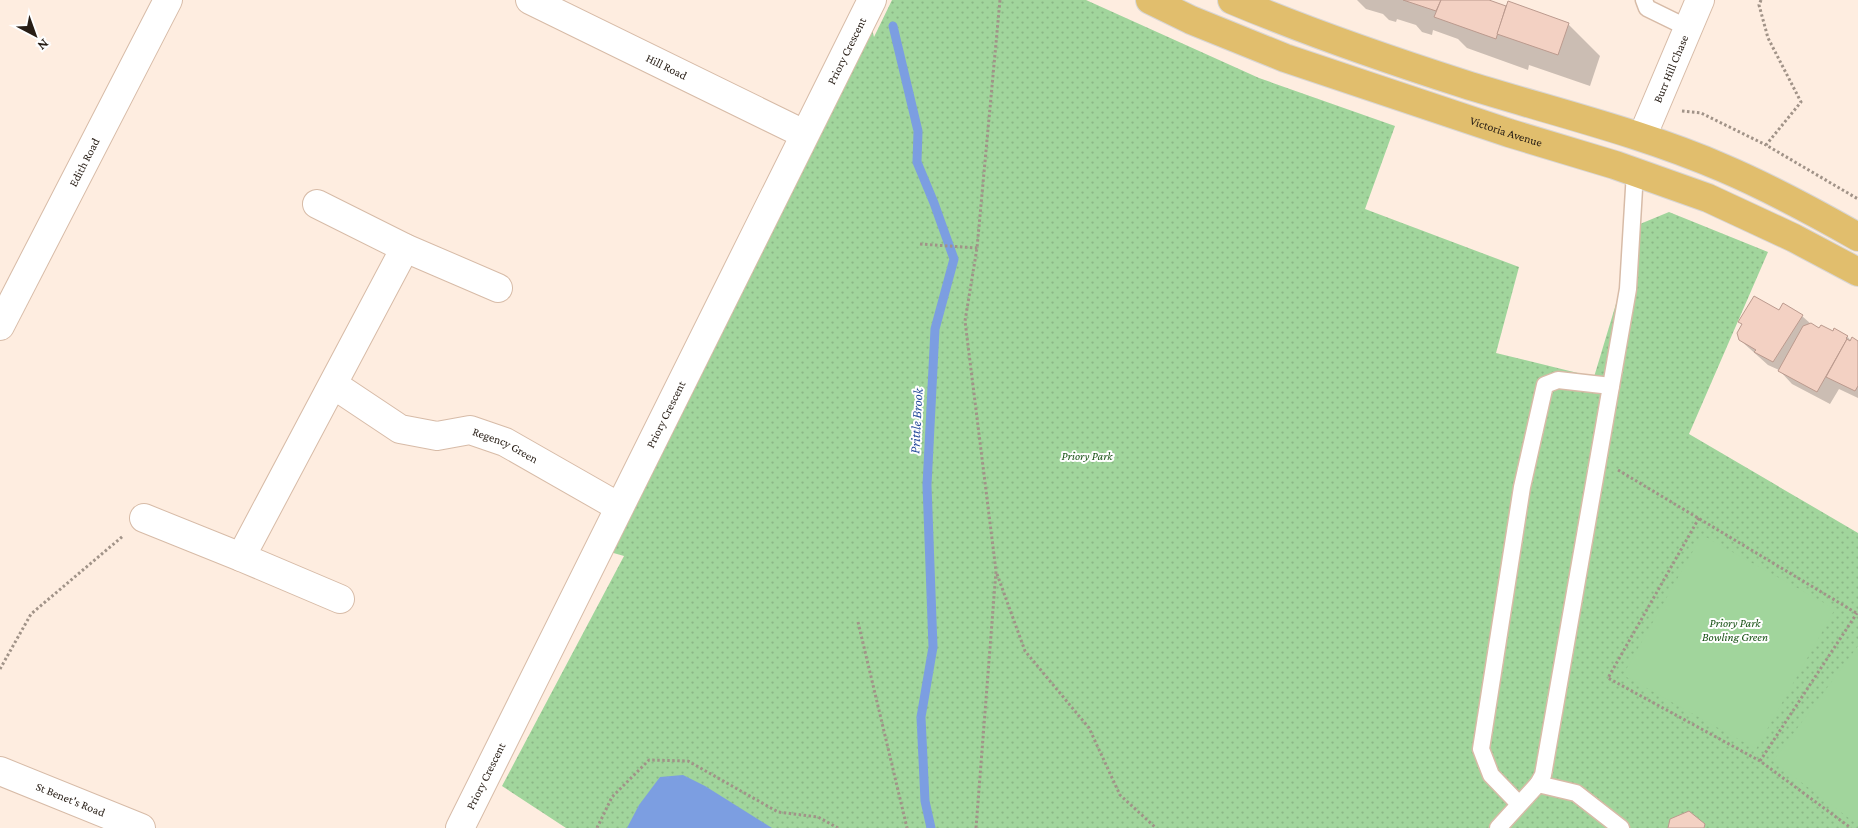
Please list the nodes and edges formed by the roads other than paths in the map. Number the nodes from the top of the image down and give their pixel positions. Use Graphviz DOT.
graph roads {
  1 [pos="168,0"];
  2 [pos="530,0"];
  3 [pos="872,0"];
  4 [pos="1150,0"];
  5 [pos="1232,0"];
  6 [pos="1644,0"];
  7 [pos="1700,0"];
  8 [pos="1688,28"];
  9 [pos="804,134"];
  10 [pos="1642,137"];
  11 [pos="1635,172"];
  12 [pos="317,204"];
  13 [pos="1858,237"];
  14 [pos="405,248"];
  15 [pos="1858,272"];
  16 [pos="498,288"];
  17 [pos="0,326"];
  18 [pos="334,385"];
  19 [pos="1611,386"];
  20 [pos="619,507"];
  21 [pos="144,518"];
  22 [pos="241,558"];
  23 [pos="340,599"];
  24 [pos="0,771"];
  25 [pos="1538,784"];
  26 [pos="1520,804"];
  27 [pos="141,828"];
  28 [pos="460,828"];
  29 [pos="1498,828"];
  30 [pos="1621,828"];
  1 -- 17 [label="street, Edith Road"];
  2 -- 9 [label="street, Hill Road"];
  3 -- 9 [label="street, Priory Crescent"];
  4 -- 11 [label="highway, Victoria Avenue"];
  5 -- 10 [label="highway"];
  6 -- 8 [label="lane"];
  7 -- 8 [label="street, Burr Hill Chase"];
  8 -- 10 [label="street, Burr Hill Chase"];
  9 -- 20 [label="street, Priory Crescent"];
  10 -- 13 [label="highway"];
  11 -- 15 [label="highway, Victoria Avenue"];
  11 -- 19 [label="lane"];
  12 -- 14 [label="street"];
  14 -- 16 [label="street"];
  14 -- 18 [label="street"];
  18 -- 20 [label="street, Regency Green"];
  18 -- 22 [label="street"];
  19 -- 25 [label="lane"];
  19 -- 26 [label="lane"];
  20 -- 28 [label="street, Priory Crescent"];
  21 -- 22 [label="street"];
  22 -- 23 [label="street"];
  24 -- 27 [label="street, St Benet's Road"];
  25 -- 26 [label="lane"];
  25 -- 30 [label="lane"];
  26 -- 29 [label="lane"];
}
